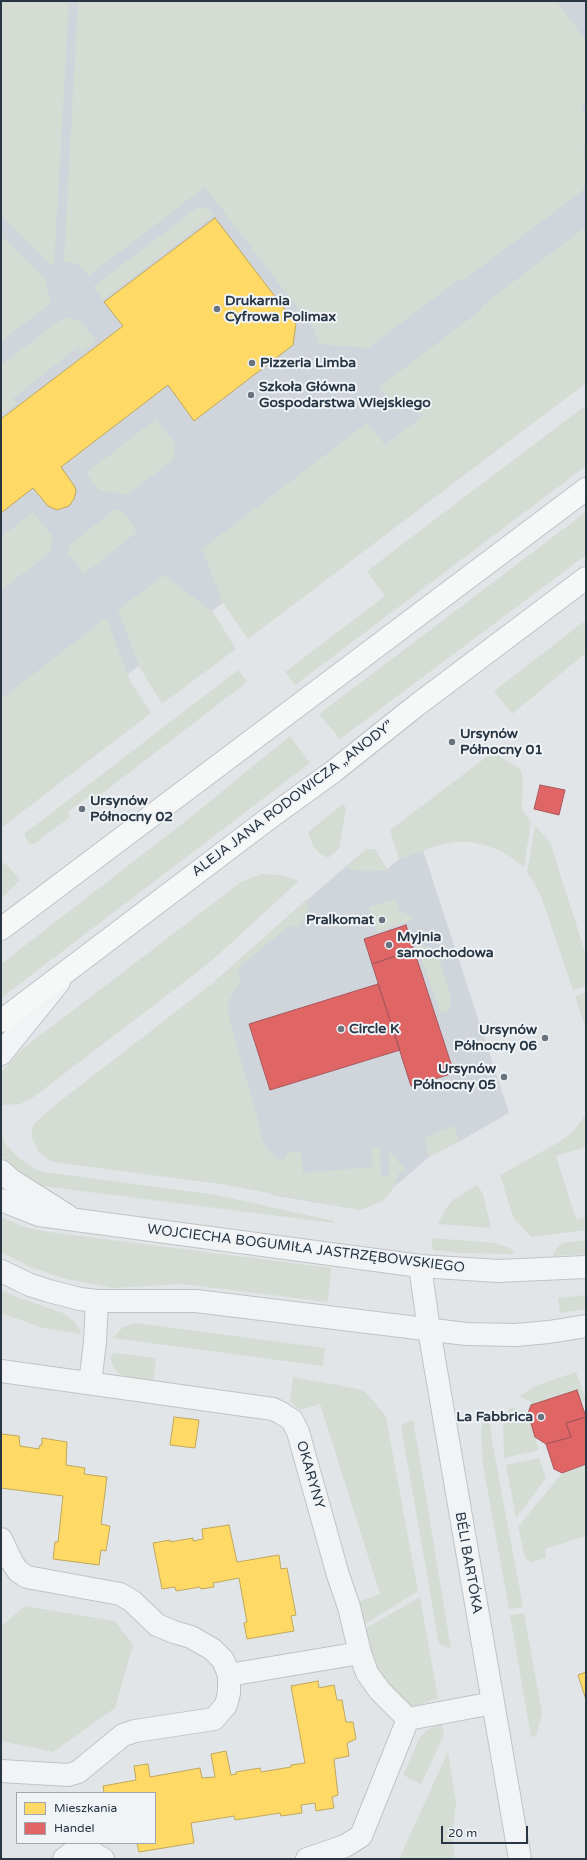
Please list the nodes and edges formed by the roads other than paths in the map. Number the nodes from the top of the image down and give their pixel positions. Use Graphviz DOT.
graph roads {
  1 [pos="586,489"];
  2 [pos="586,578"];
  3 [pos="1,929"];
  4 [pos="68,970"];
  5 [pos="1,1021"];
  6 [pos="1,1054"];
  7 [pos="1,1171"];
  8 [pos="1,1200"];
  9 [pos="74,1220"];
  10 [pos="420,1266"];
  11 [pos="586,1267"];
  12 [pos="1,1271"];
  13 [pos="97,1300"];
  14 [pos="586,1326"];
  15 [pos="429,1330"];
  16 [pos="1,1372"];
  17 [pos="90,1382"];
  18 [pos="1,1539"];
  19 [pos="360,1653"];
  20 [pos="229,1674"];
  21 [pos="493,1703"];
  22 [pos="408,1719"];
  23 [pos="1,1771"];
  24 [pos="69,1784"];
  25 [pos="81,1844"];
  26 [pos="64,1859"];
  27 [pos="103,1859"];
  28 [pos="307,1859"];
  29 [pos="520,1859"];
  1 -- 3 [label="main road"];
  2 -- 4 [label="main road, ALEJA JANA RODOWICZA „ANODY”"];
  4 -- 5 [label="main road, ALEJA JANA RODOWICZA „ANODY”"];
  4 -- 6 [label="street"];
  7 -- 9 [label="street"];
  8 -- 9 [label="street, WOJCIECHA BOGUMIŁA JASTRZĘBOWSKIEGO"];
  9 -- 10 [label="street, WOJCIECHA BOGUMIŁA JASTRZĘBOWSKIEGO"];
  10 -- 11 [label="street, WOJCIECHA BOGUMIŁA JASTRZĘBOWSKIEGO"];
  10 -- 15 [label="street, BÉLI BARTÓKA"];
  12 -- 13 [label="street"];
  13 -- 15 [label="street"];
  13 -- 17 [label="street"];
  14 -- 15 [label="street"];
  15 -- 21 [label="street, BÉLI BARTÓKA"];
  16 -- 17 [label="street, OKARYNY"];
  17 -- 19 [label="street, OKARYNY"];
  18 -- 20 [label="street"];
  19 -- 20 [label="street"];
  19 -- 22 [label="street, OKARYNY"];
  20 -- 24 [label="street"];
  21 -- 22 [label="street"];
  21 -- 29 [label="street, BÉLI BARTÓKA"];
  22 -- 28 [label="street"];
  23 -- 24 [label="street"];
  25 -- 26 [label="street"];
  25 -- 27 [label="street"];
}
